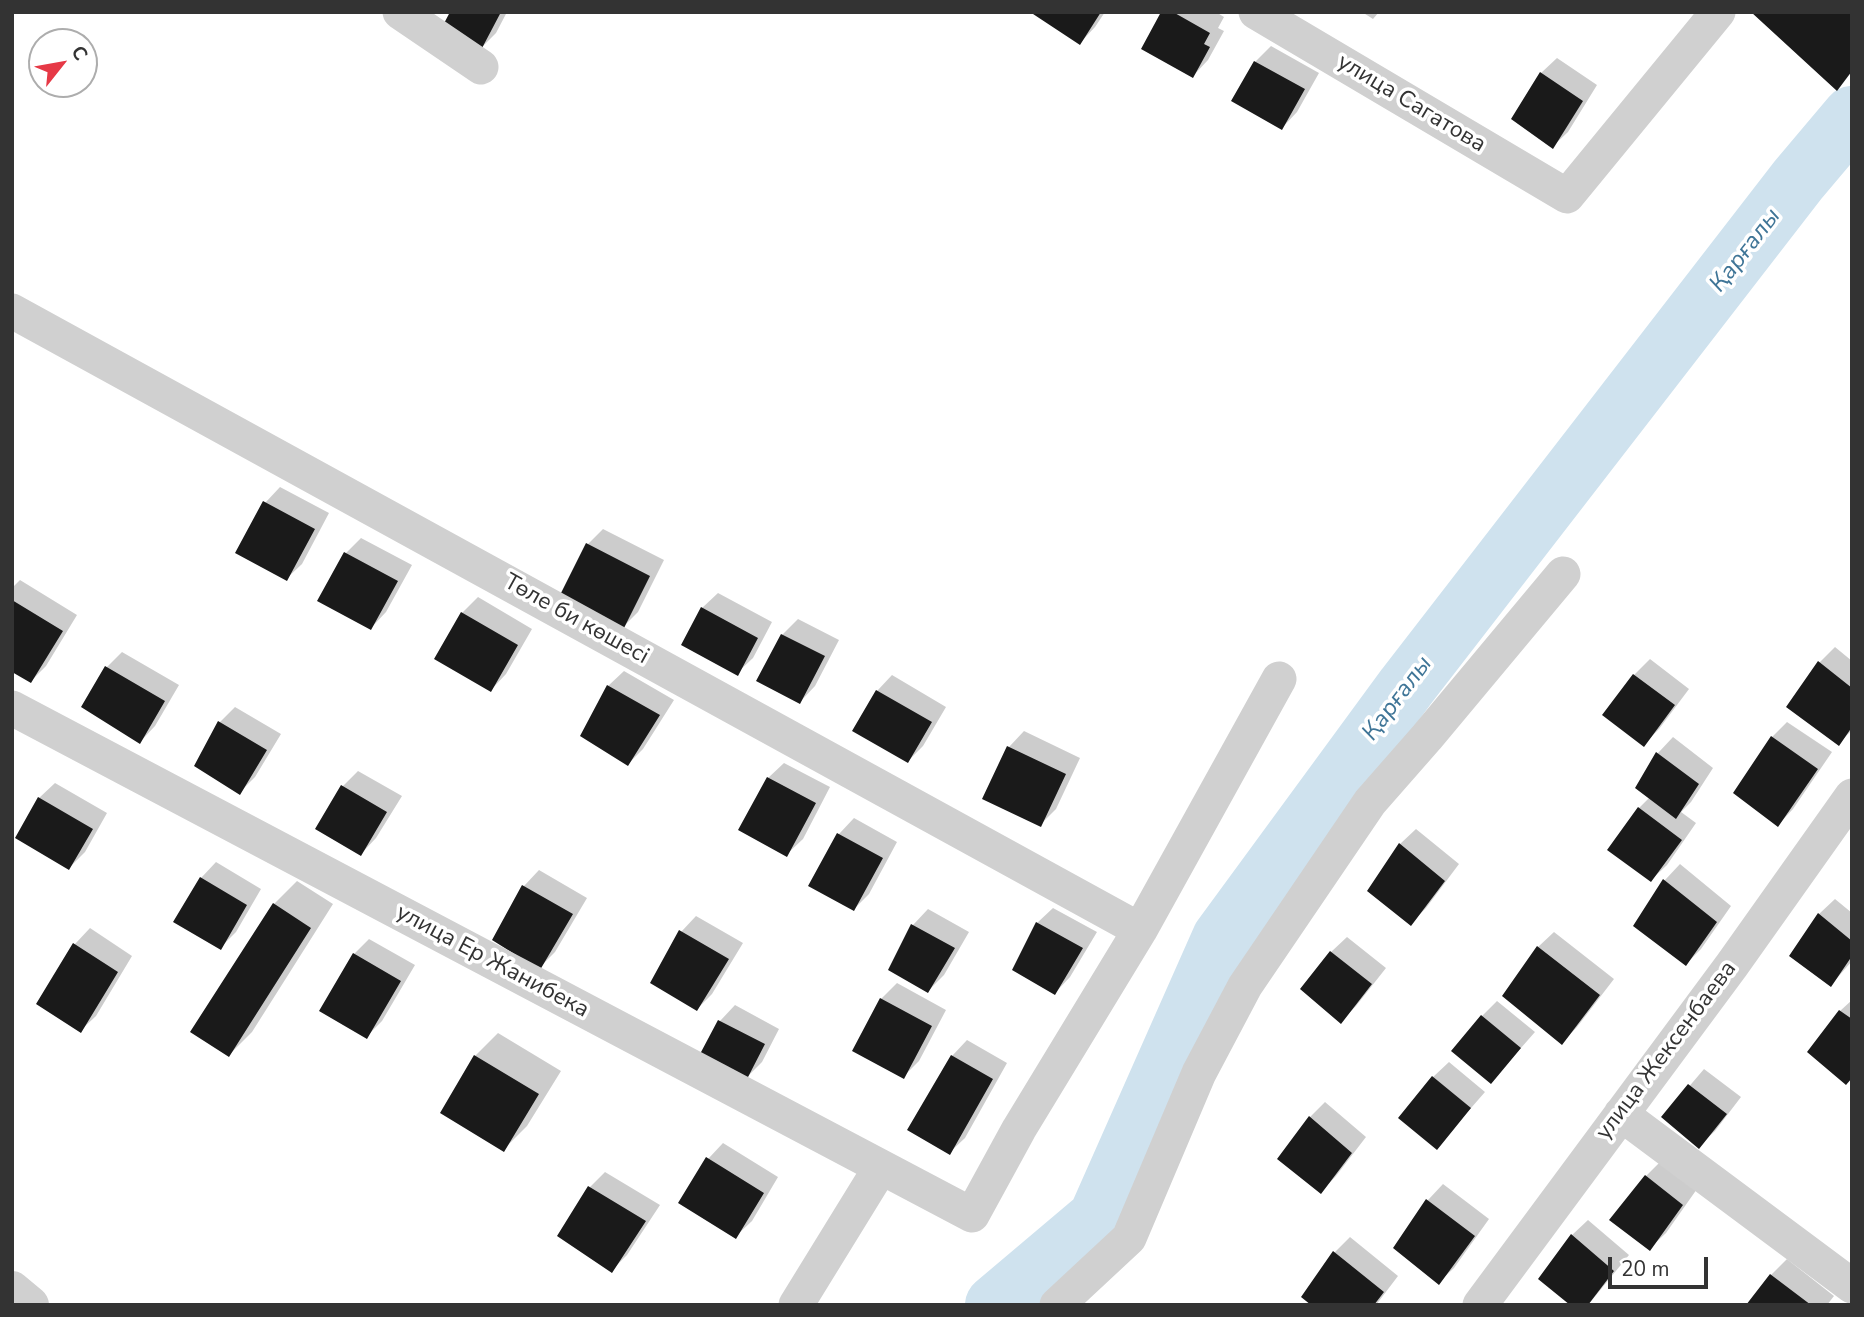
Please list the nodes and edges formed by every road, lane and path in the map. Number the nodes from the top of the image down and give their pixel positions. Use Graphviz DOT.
graph roads {
  1 [pos="400,12"];
  2 [pos="1256,12"];
  3 [pos="1718,12"];
  4 [pos="481,67"];
  5 [pos="12,311"];
  6 [pos="1563,574"];
  7 [pos="1279,679"];
  8 [pos="12,708"];
  9 [pos="1852,796"];
  10 [pos="1140,930"];
  11 [pos="1620,1114"];
  12 [pos="881,1167"];
  13 [pos="1852,1286"];
  14 [pos="796,1305"];
  15 [pos="1057,1305"];
  16 [pos="1480,1305"];
  1 -- 4 [label="street"];
  2 -- 3 [label="street, улица Сагатова"];
  5 -- 10 [label="street, Төле би көшесі"];
  6 -- 15 [label="street"];
  7 -- 10 [label="street"];
  8 -- 12 [label="street, улица Ер Жанибека"];
  9 -- 11 [label="street, улица Жексенбаева"];
  10 -- 12 [label="street, улица Ер Жанибека"];
  11 -- 13 [label="street"];
  11 -- 16 [label="street, улица Жексенбаева"];
  12 -- 14 [label="street"];
}
